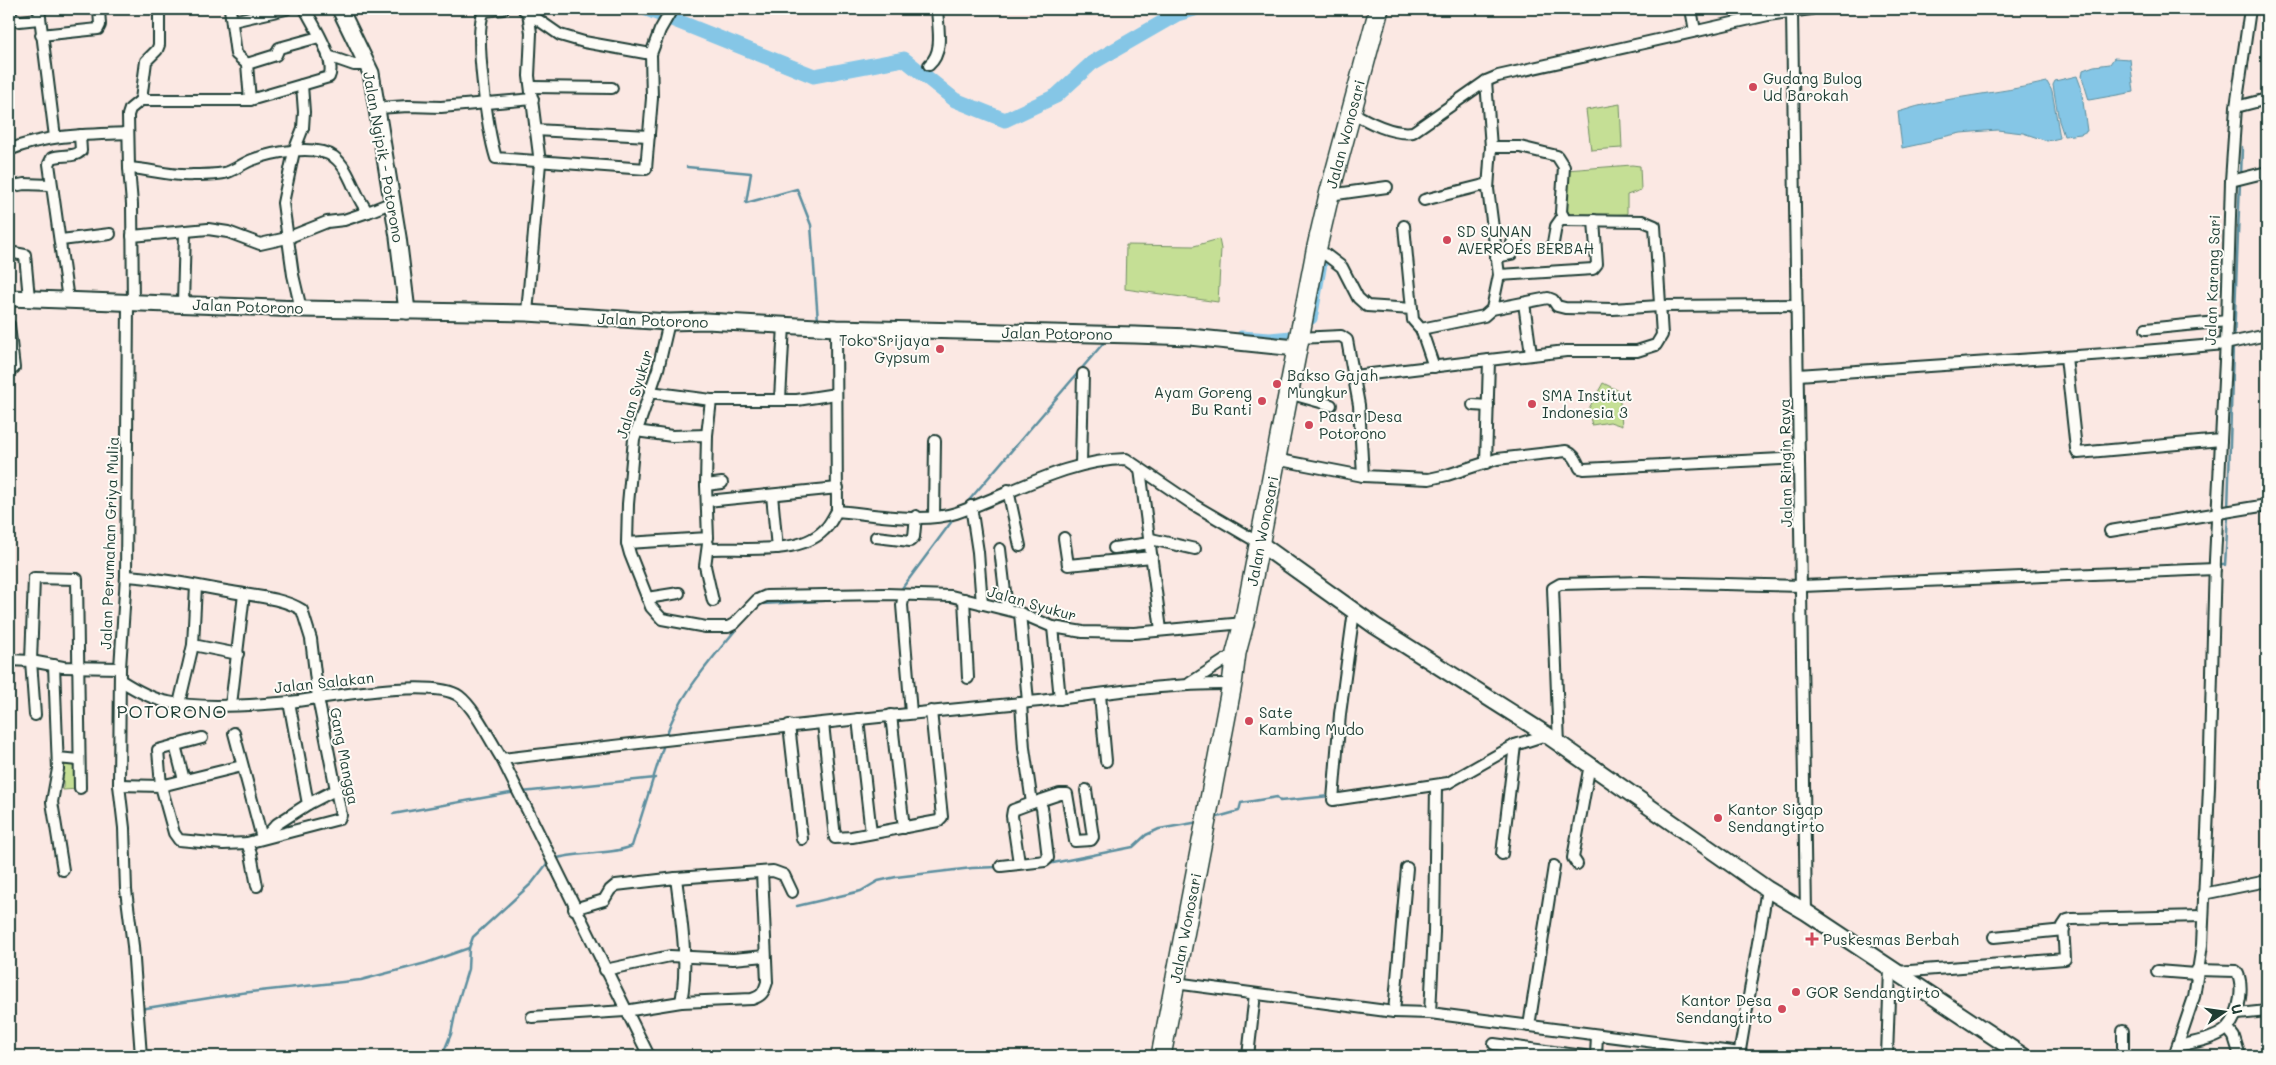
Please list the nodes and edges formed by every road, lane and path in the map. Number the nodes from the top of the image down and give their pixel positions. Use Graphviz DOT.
graph roads {
  1 [pos="99,9"];
  2 [pos="160,9"];
  3 [pos="230,9"];
  4 [pos="286,9"];
  5 [pos="305,9"];
  6 [pos="340,9"];
  7 [pos="503,9"];
  8 [pos="936,9"];
  9 [pos="1378,9"];
  10 [pos="1691,9"];
  11 [pos="1811,9"];
  12 [pos="2250,9"];
  13 [pos="525,10"];
  14 [pos="671,10"];
  15 [pos="1792,13"];
  16 [pos="39,14"];
  17 [pos="9,16"];
  18 [pos="233,21"];
  19 [pos="549,27"];
  20 [pos="1695,31"];
  21 [pos="531,33"];
  22 [pos="42,35"];
  23 [pos="319,37"];
  24 [pos="651,54"];
  25 [pos="328,56"];
  26 [pos="247,64"];
  27 [pos="368,65"];
  28 [pos="929,65"];
  29 [pos="1486,81"];
  30 [pos="302,85"];
  31 [pos="532,87"];
  32 [pos="612,88"];
  33 [pos="533,99"];
  34 [pos="2267,99"];
  35 [pos="141,100"];
  36 [pos="250,100"];
  37 [pos="486,104"];
  38 [pos="2236,107"];
  39 [pos="378,108"];
  40 [pos="1357,116"];
  41 [pos="535,130"];
  42 [pos="128,133"];
  43 [pos="80,135"];
  44 [pos="649,136"];
  45 [pos="55,137"];
  46 [pos="1491,147"];
  47 [pos="9,150"];
  48 [pos="294,151"];
  49 [pos="540,162"];
  50 [pos="129,168"];
  51 [pos="2267,172"];
  52 [pos="2238,179"];
  53 [pos="1488,184"];
  54 [pos="51,185"];
  55 [pos="9,187"];
  56 [pos="1387,187"];
  57 [pos="1329,195"];
  58 [pos="1424,200"];
  59 [pos="393,202"];
  60 [pos="368,212"];
  61 [pos="1563,216"];
  62 [pos="1594,220"];
  63 [pos="1404,226"];
  64 [pos="185,231"];
  65 [pos="110,234"];
  66 [pos="132,236"];
  67 [pos="286,238"];
  68 [pos="61,240"];
  69 [pos="1518,241"];
  70 [pos="1553,243"];
  71 [pos="1316,251"];
  72 [pos="9,252"];
  73 [pos="1496,257"];
  74 [pos="1499,275"];
  75 [pos="9,298"];
  76 [pos="29,298"];
  77 [pos="68,300"];
  78 [pos="131,303"];
  79 [pos="1524,303"];
  80 [pos="184,304"];
  81 [pos="1659,306"];
  82 [pos="1797,306"];
  83 [pos="301,309"];
  84 [pos="1412,309"];
  85 [pos="1492,309"];
  86 [pos="407,311"];
  87 [pos="527,313"];
  88 [pos="2227,321"];
  89 [pos="669,322"];
  90 [pos="9,325"];
  91 [pos="784,325"];
  92 [pos="836,328"];
  93 [pos="1421,329"];
  94 [pos="2146,329"];
  95 [pos="1299,335"];
  96 [pos="2263,336"];
  97 [pos="2227,343"];
  98 [pos="1531,354"];
  99 [pos="2066,357"];
  100 [pos="1489,360"];
  101 [pos="1434,367"];
  102 [pos="14,368"];
  103 [pos="1083,374"];
  104 [pos="1798,375"];
  105 [pos="1354,376"];
  106 [pos="650,392"];
  107 [pos="1288,393"];
  108 [pos="836,394"];
  109 [pos="780,399"];
  110 [pos="711,400"];
  111 [pos="1331,405"];
  112 [pos="1473,405"];
  113 [pos="1488,406"];
  114 [pos="636,431"];
  115 [pos="707,435"];
  116 [pos="2221,440"];
  117 [pos="936,441"];
  118 [pos="1799,458"];
  119 [pos="1275,459"];
  120 [pos="1486,463"];
  121 [pos="1081,465"];
  122 [pos="1140,469"];
  123 [pos="1362,476"];
  124 [pos="722,483"];
  125 [pos="706,486"];
  126 [pos="838,488"];
  127 [pos="1008,490"];
  128 [pos="772,495"];
  129 [pos="707,501"];
  130 [pos="2267,505"];
  131 [pos="969,507"];
  132 [pos="837,511"];
  133 [pos="2224,512"];
  134 [pos="916,516"];
  135 [pos="934,517"];
  136 [pos="2110,531"];
  137 [pos="876,537"];
  138 [pos="708,538"];
  139 [pos="1064,538"];
  140 [pos="1150,541"];
  141 [pos="627,543"];
  142 [pos="1259,543"];
  143 [pos="1020,546"];
  144 [pos="777,548"];
  145 [pos="1114,548"];
  146 [pos="1000,549"];
  147 [pos="1195,549"];
  148 [pos="708,550"];
  149 [pos="1152,556"];
  150 [pos="2215,568"];
  151 [pos="126,576"];
  152 [pos="1802,585"];
  153 [pos="196,586"];
  154 [pos="679,593"];
  155 [pos="244,594"];
  156 [pos="903,595"];
  157 [pos="647,598"];
  158 [pos="964,599"];
  159 [pos="713,601"];
  160 [pos="982,604"];
  161 [pos="1006,609"];
  162 [pos="1354,611"];
  163 [pos="1020,613"];
  164 [pos="1244,623"];
  165 [pos="1053,627"];
  166 [pos="1161,630"];
  167 [pos="193,645"];
  168 [pos="1236,653"];
  169 [pos="238,654"];
  170 [pos="9,660"];
  171 [pos="31,661"];
  172 [pos="54,665"];
  173 [pos="78,668"];
  174 [pos="120,668"];
  175 [pos="968,678"];
  176 [pos="120,680"];
  177 [pos="1189,683"];
  178 [pos="1232,684"];
  179 [pos="1100,694"];
  180 [pos="318,698"];
  181 [pos="1060,698"];
  182 [pos="289,702"];
  183 [pos="1024,702"];
  184 [pos="179,704"];
  185 [pos="231,705"];
  186 [pos="931,711"];
  187 [pos="911,713"];
  188 [pos="35,714"];
  189 [pos="891,715"];
  190 [pos="858,719"];
  191 [pos="823,723"];
  192 [pos="789,725"];
  193 [pos="234,733"];
  194 [pos="1546,735"];
  195 [pos="202,738"];
  196 [pos="175,745"];
  197 [pos="1515,746"];
  198 [pos="1559,746"];
  199 [pos="58,758"];
  200 [pos="502,759"];
  201 [pos="78,760"];
  202 [pos="1106,761"];
  203 [pos="1590,764"];
  204 [pos="242,766"];
  205 [pos="184,780"];
  206 [pos="119,785"];
  207 [pos="1436,785"];
  208 [pos="161,786"];
  209 [pos="80,788"];
  210 [pos="337,789"];
  211 [pos="1086,790"];
  212 [pos="1036,802"];
  213 [pos="308,804"];
  214 [pos="904,828"];
  215 [pos="871,832"];
  216 [pos="264,837"];
  217 [pos="802,839"];
  218 [pos="247,843"];
  219 [pos="1502,854"];
  220 [pos="1019,863"];
  221 [pos="1577,864"];
  222 [pos="1001,866"];
  223 [pos="1554,866"];
  224 [pos="1407,868"];
  225 [pos="63,870"];
  226 [pos="762,872"];
  227 [pos="676,878"];
  228 [pos="2267,880"];
  229 [pos="257,886"];
  230 [pos="1767,889"];
  231 [pos="792,892"];
  232 [pos="2204,894"];
  233 [pos="574,909"];
  234 [pos="1806,912"];
  235 [pos="2203,916"];
  236 [pos="2064,930"];
  237 [pos="1994,937"];
  238 [pos="765,956"];
  239 [pos="683,958"];
  240 [pos="605,970"];
  241 [pos="1893,970"];
  242 [pos="2158,971"];
  243 [pos="2197,972"];
  244 [pos="1175,983"];
  245 [pos="1255,994"];
  246 [pos="681,1002"];
  247 [pos="625,1011"];
  248 [pos="1394,1012"];
  249 [pos="2267,1012"];
  250 [pos="1430,1013"];
  251 [pos="2238,1014"];
  252 [pos="532,1017"];
  253 [pos="1529,1026"];
  254 [pos="2228,1029"];
  255 [pos="2123,1031"];
  256 [pos="1597,1035"];
  257 [pos="1494,1044"];
  258 [pos="2179,1046"];
  259 [pos="1740,1055"];
  260 [pos="141,1056"];
  261 [pos="649,1056"];
  262 [pos="1161,1056"];
  263 [pos="1248,1056"];
  264 [pos="1584,1056"];
  265 [pos="1596,1056"];
  266 [pos="1887,1056"];
  267 [pos="2023,1056"];
  268 [pos="2123,1056"];
  269 [pos="2174,1056"];
  270 [pos="2240,1056"];
  1 -- 22 [label="street"];
  2 -- 35 [label="street"];
  3 -- 18 [label="street"];
  4 -- 18 [label="street"];
  5 -- 23 [label="street"];
  6 -- 27 [label="street, Jalan Ngipik - Potorono"];
  7 -- 37 [label="street"];
  8 -- 28 [label="street"];
  9 -- 40 [label="highway, Jalan Wonosari"];
  10 -- 20 [label="street"];
  11 -- 15 [label="street"];
  12 -- 38 [label="street, Jalan Karang Sari"];
  13 -- 19 [label="street"];
  13 -- 21 [label="street"];
  14 -- 24 [label="street"];
  15 -- 20 [label="street"];
  15 -- 82 [label="street, Jalan Ringin Raya"];
  16 -- 17 [label="street"];
  16 -- 22 [label="street"];
  18 -- 26 [label="street"];
  19 -- 21 [label="street"];
  19 -- 24 [label="street"];
  20 -- 29 [label="street"];
  21 -- 31 [label="street"];
  22 -- 45 [label="street"];
  23 -- 25 [label="street"];
  23 -- 26 [label="street"];
  24 -- 44 [label="street"];
  25 -- 27 [label="street"];
  25 -- 30 [label="street"];
  26 -- 36 [label="street"];
  27 -- 39 [label="street, Jalan Ngipik - Potorono"];
  29 -- 40 [label="street"];
  29 -- 46 [label="street"];
  30 -- 36 [label="street"];
  30 -- 48 [label="street"];
  31 -- 32 [label="street"];
  31 -- 33 [label="street"];
  33 -- 37 [label="street"];
  33 -- 41 [label="street"];
  34 -- 38 [label="street"];
  35 -- 36 [label="street"];
  35 -- 42 [label="street, Jalan Perumahan Griya Mulia"];
  37 -- 39 [label="street"];
  37 -- 49 [label="street"];
  38 -- 52 [label="street, Jalan Karang Sari"];
  39 -- 59 [label="street, Jalan Ngipik - Potorono"];
  40 -- 57 [label="highway, Jalan Wonosari"];
  41 -- 44 [label="street"];
  41 -- 49 [label="street"];
  42 -- 43 [label="street"];
  42 -- 50 [label="street, Jalan Perumahan Griya Mulia"];
  43 -- 45 [label="street"];
  43 -- 54 [label="street"];
  44 -- 49 [label="street"];
  45 -- 47 [label="street"];
  46 -- 53 [label="street"];
  46 -- 61 [label="street"];
  48 -- 50 [label="street"];
  48 -- 60 [label="street"];
  48 -- 67 [label="street"];
  49 -- 87 [label="street"];
  50 -- 66 [label="street, Jalan Perumahan Griya Mulia"];
  51 -- 52 [label="street"];
  52 -- 88 [label="street, Jalan Karang Sari"];
  53 -- 58 [label="street"];
  53 -- 73 [label="street"];
  54 -- 55 [label="street"];
  54 -- 68 [label="street"];
  56 -- 57 [label="street"];
  57 -- 71 [label="highway, Jalan Wonosari"];
  59 -- 60 [label="street"];
  59 -- 86 [label="street, Jalan Ngipik - Potorono"];
  60 -- 67 [label="street"];
  61 -- 62 [label="street"];
  61 -- 70 [label="street"];
  62 -- 74 [label="street"];
  62 -- 81 [label="street"];
  63 -- 84 [label="street"];
  64 -- 66 [label="street"];
  64 -- 67 [label="street"];
  64 -- 80 [label="street"];
  65 -- 68 [label="street"];
  66 -- 78 [label="street, Jalan Perumahan Griya Mulia"];
  67 -- 83 [label="street"];
  68 -- 77 [label="street"];
  69 -- 73 [label="street"];
  71 -- 84 [label="street"];
  71 -- 95 [label="highway, Jalan Wonosari"];
  72 -- 76 [label="street"];
  73 -- 74 [label="street"];
  74 -- 85 [label="street"];
  75 -- 76 [label="street, Jalan Potorono"];
  76 -- 77 [label="street, Jalan Potorono"];
  77 -- 78 [label="street, Jalan Potorono"];
  78 -- 80 [label="street, Jalan Potorono"];
  78 -- 151 [label="street, Jalan Perumahan Griya Mulia"];
  79 -- 81 [label="street"];
  79 -- 85 [label="street"];
  79 -- 98 [label="street"];
  80 -- 83 [label="street, Jalan Potorono"];
  81 -- 82 [label="street"];
  81 -- 98 [label="street"];
  82 -- 104 [label="street, Jalan Ringin Raya"];
  83 -- 86 [label="street, Jalan Potorono"];
  84 -- 93 [label="street"];
  85 -- 93 [label="street"];
  86 -- 87 [label="street, Jalan Potorono"];
  87 -- 89 [label="street, Jalan Potorono"];
  88 -- 94 [label="street"];
  88 -- 97 [label="street, Jalan Karang Sari"];
  89 -- 91 [label="street, Jalan Potorono"];
  89 -- 106 [label="street, Jalan Syukur"];
  90 -- 102 [label="street"];
  91 -- 92 [label="street, Jalan Potorono"];
  91 -- 109 [label="street"];
  92 -- 95 [label="street, Jalan Potorono"];
  92 -- 108 [label="street"];
  93 -- 101 [label="street"];
  95 -- 105 [label="street"];
  95 -- 107 [label="highway, Jalan Wonosari"];
  96 -- 97 [label="street"];
  97 -- 99 [label="street"];
  97 -- 116 [label="street, Jalan Karang Sari"];
  98 -- 100 [label="street"];
  99 -- 104 [label="street"];
  99 -- 116 [label="street"];
  100 -- 101 [label="street"];
  100 -- 113 [label="street"];
  101 -- 105 [label="street"];
  103 -- 121 [label="street"];
  104 -- 118 [label="street, Jalan Ringin Raya"];
  105 -- 123 [label="street"];
  106 -- 110 [label="street"];
  106 -- 114 [label="street, Jalan Syukur"];
  107 -- 111 [label="street"];
  107 -- 119 [label="highway, Jalan Wonosari"];
  108 -- 109 [label="street"];
  108 -- 126 [label="street"];
  109 -- 110 [label="street"];
  110 -- 115 [label="street"];
  112 -- 113 [label="street"];
  113 -- 120 [label="street"];
  114 -- 115 [label="street"];
  114 -- 141 [label="street, Jalan Syukur"];
  115 -- 125 [label="street"];
  116 -- 133 [label="street, Jalan Karang Sari"];
  117 -- 135 [label="street"];
  118 -- 120 [label="street"];
  118 -- 152 [label="street, Jalan Ringin Raya"];
  119 -- 123 [label="street"];
  119 -- 142 [label="highway, Jalan Wonosari"];
  120 -- 123 [label="street"];
  121 -- 122 [label="street"];
  121 -- 127 [label="street"];
  122 -- 140 [label="street"];
  122 -- 142 [label="street"];
  124 -- 125 [label="street"];
  125 -- 129 [label="street"];
  126 -- 128 [label="street"];
  126 -- 132 [label="street"];
  127 -- 131 [label="street"];
  127 -- 143 [label="street"];
  128 -- 129 [label="street"];
  128 -- 144 [label="street"];
  129 -- 138 [label="street"];
  130 -- 133 [label="street"];
  131 -- 135 [label="street"];
  131 -- 160 [label="street"];
  132 -- 134 [label="street"];
  132 -- 144 [label="street"];
  133 -- 136 [label="street"];
  133 -- 150 [label="street, Jalan Karang Sari"];
  134 -- 135 [label="street"];
  134 -- 137 [label="street"];
  138 -- 141 [label="street"];
  138 -- 148 [label="street"];
  139 -- 149 [label="street"];
  140 -- 145 [label="street"];
  140 -- 147 [label="street"];
  140 -- 149 [label="street"];
  141 -- 157 [label="street, Jalan Syukur"];
  142 -- 162 [label="street"];
  142 -- 164 [label="highway, Jalan Wonosari"];
  144 -- 148 [label="street"];
  146 -- 161 [label="street"];
  148 -- 159 [label="street"];
  149 -- 166 [label="street"];
  150 -- 152 [label="street"];
  150 -- 232 [label="street, Jalan Karang Sari"];
  151 -- 153 [label="street"];
  151 -- 174 [label="street, Jalan Perumahan Griya Mulia"];
  152 -- 198 [label="street"];
  152 -- 234 [label="street, Jalan Ringin Raya"];
  153 -- 155 [label="street"];
  153 -- 167 [label="street"];
  154 -- 157 [label="street"];
  155 -- 169 [label="street"];
  155 -- 180 [label="street, Gang Mangga"];
  156 -- 157 [label="street, Jalan Syukur"];
  156 -- 158 [label="street, Jalan Syukur"];
  156 -- 187 [label="street"];
  158 -- 160 [label="street, Jalan Syukur"];
  158 -- 175 [label="street"];
  160 -- 161 [label="street, Jalan Syukur"];
  161 -- 163 [label="street, Jalan Syukur"];
  162 -- 194 [label="street"];
  162 -- 207 [label="street"];
  163 -- 165 [label="street, Jalan Syukur"];
  163 -- 183 [label="street"];
  164 -- 166 [label="street, Jalan Syukur"];
  164 -- 168 [label="highway, Jalan Wonosari"];
  165 -- 166 [label="street, Jalan Syukur"];
  165 -- 181 [label="street"];
  167 -- 169 [label="street"];
  167 -- 184 [label="street"];
  168 -- 177 [label="street"];
  168 -- 178 [label="highway, Jalan Wonosari"];
  169 -- 185 [label="street"];
  170 -- 171 [label="street"];
  171 -- 172 [label="street"];
  171 -- 173 [label="street"];
  171 -- 188 [label="street"];
  172 -- 173 [label="street"];
  172 -- 199 [label="street"];
  173 -- 174 [label="street"];
  173 -- 201 [label="street"];
  174 -- 176 [label="street, Jalan Perumahan Griya Mulia"];
  176 -- 184 [label="street, Jalan Salakan"];
  176 -- 206 [label="street, Jalan Perumahan Griya Mulia"];
  177 -- 178 [label="street"];
  177 -- 179 [label="street"];
  178 -- 244 [label="highway, Jalan Wonosari"];
  179 -- 181 [label="street"];
  179 -- 202 [label="street"];
  180 -- 182 [label="street, Jalan Salakan"];
  180 -- 200 [label="street, Jalan Salakan"];
  180 -- 210 [label="street, Gang Mangga"];
  181 -- 183 [label="street"];
  182 -- 185 [label="street, Jalan Salakan"];
  182 -- 213 [label="street"];
  183 -- 186 [label="street"];
  183 -- 212 [label="street"];
  184 -- 185 [label="street, Jalan Salakan"];
  186 -- 187 [label="street"];
  186 -- 214 [label="street"];
  187 -- 189 [label="street"];
  189 -- 190 [label="street"];
  189 -- 214 [label="street"];
  190 -- 191 [label="street"];
  190 -- 215 [label="street"];
  191 -- 192 [label="street"];
  191 -- 215 [label="street"];
  192 -- 200 [label="street"];
  192 -- 217 [label="street"];
  193 -- 204 [label="street"];
  194 -- 197 [label="street"];
  194 -- 198 [label="street"];
  195 -- 196 [label="street"];
  196 -- 205 [label="street"];
  196 -- 208 [label="street"];
  197 -- 207 [label="street"];
  197 -- 219 [label="street"];
  198 -- 203 [label="street"];
  199 -- 201 [label="street"];
  199 -- 225 [label="street"];
  200 -- 233 [label="street, Jalan Salakan"];
  201 -- 209 [label="street"];
  203 -- 221 [label="street"];
  203 -- 230 [label="street"];
  204 -- 205 [label="street"];
  204 -- 216 [label="street"];
  205 -- 208 [label="street"];
  206 -- 208 [label="street"];
  206 -- 260 [label="street, Jalan Perumahan Griya Mulia"];
  207 -- 250 [label="street"];
  208 -- 218 [label="street"];
  210 -- 213 [label="street"];
  210 -- 216 [label="street, Gang Mangga"];
  211 -- 212 [label="street"];
  212 -- 220 [label="street"];
  212 -- 220 [label="street"];
  213 -- 216 [label="street"];
  214 -- 215 [label="street"];
  216 -- 218 [label="street"];
  218 -- 229 [label="street"];
  220 -- 222 [label="street"];
  223 -- 253 [label="street"];
  224 -- 248 [label="street"];
  226 -- 227 [label="street"];
  226 -- 231 [label="street"];
  226 -- 238 [label="street"];
  227 -- 233 [label="street"];
  227 -- 239 [label="street"];
  228 -- 232 [label="street"];
  230 -- 234 [label="street"];
  230 -- 259 [label="street"];
  232 -- 235 [label="street, Jalan Karang Sari"];
  233 -- 240 [label="street, Jalan Salakan"];
  234 -- 241 [label="street"];
  235 -- 236 [label="street"];
  235 -- 243 [label="street, Jalan Karang Sari"];
  236 -- 237 [label="street"];
  236 -- 241 [label="street"];
  238 -- 239 [label="street"];
  238 -- 246 [label="street"];
  239 -- 240 [label="street"];
  239 -- 246 [label="street"];
  240 -- 247 [label="street, Jalan Salakan"];
  241 -- 266 [label="street"];
  241 -- 267 [label="street"];
  242 -- 243 [label="street"];
  243 -- 251 [label="street"];
  243 -- 258 [label="street, Jalan Karang Sari"];
  244 -- 245 [label="street"];
  244 -- 262 [label="highway, Jalan Wonosari"];
  245 -- 248 [label="street"];
  245 -- 263 [label="street"];
  246 -- 247 [label="street"];
  247 -- 252 [label="street"];
  247 -- 261 [label="street, Jalan Salakan"];
  248 -- 250 [label="street"];
  249 -- 251 [label="street"];
  250 -- 253 [label="street"];
  251 -- 254 [label="street"];
  253 -- 256 [label="street"];
  254 -- 258 [label="street"];
  254 -- 270 [label="street"];
  255 -- 268 [label="street"];
  256 -- 259 [label="street"];
  256 -- 265 [label="street"];
  257 -- 264 [label="street"];
  258 -- 269 [label="street, Jalan Karang Sari"];
}
